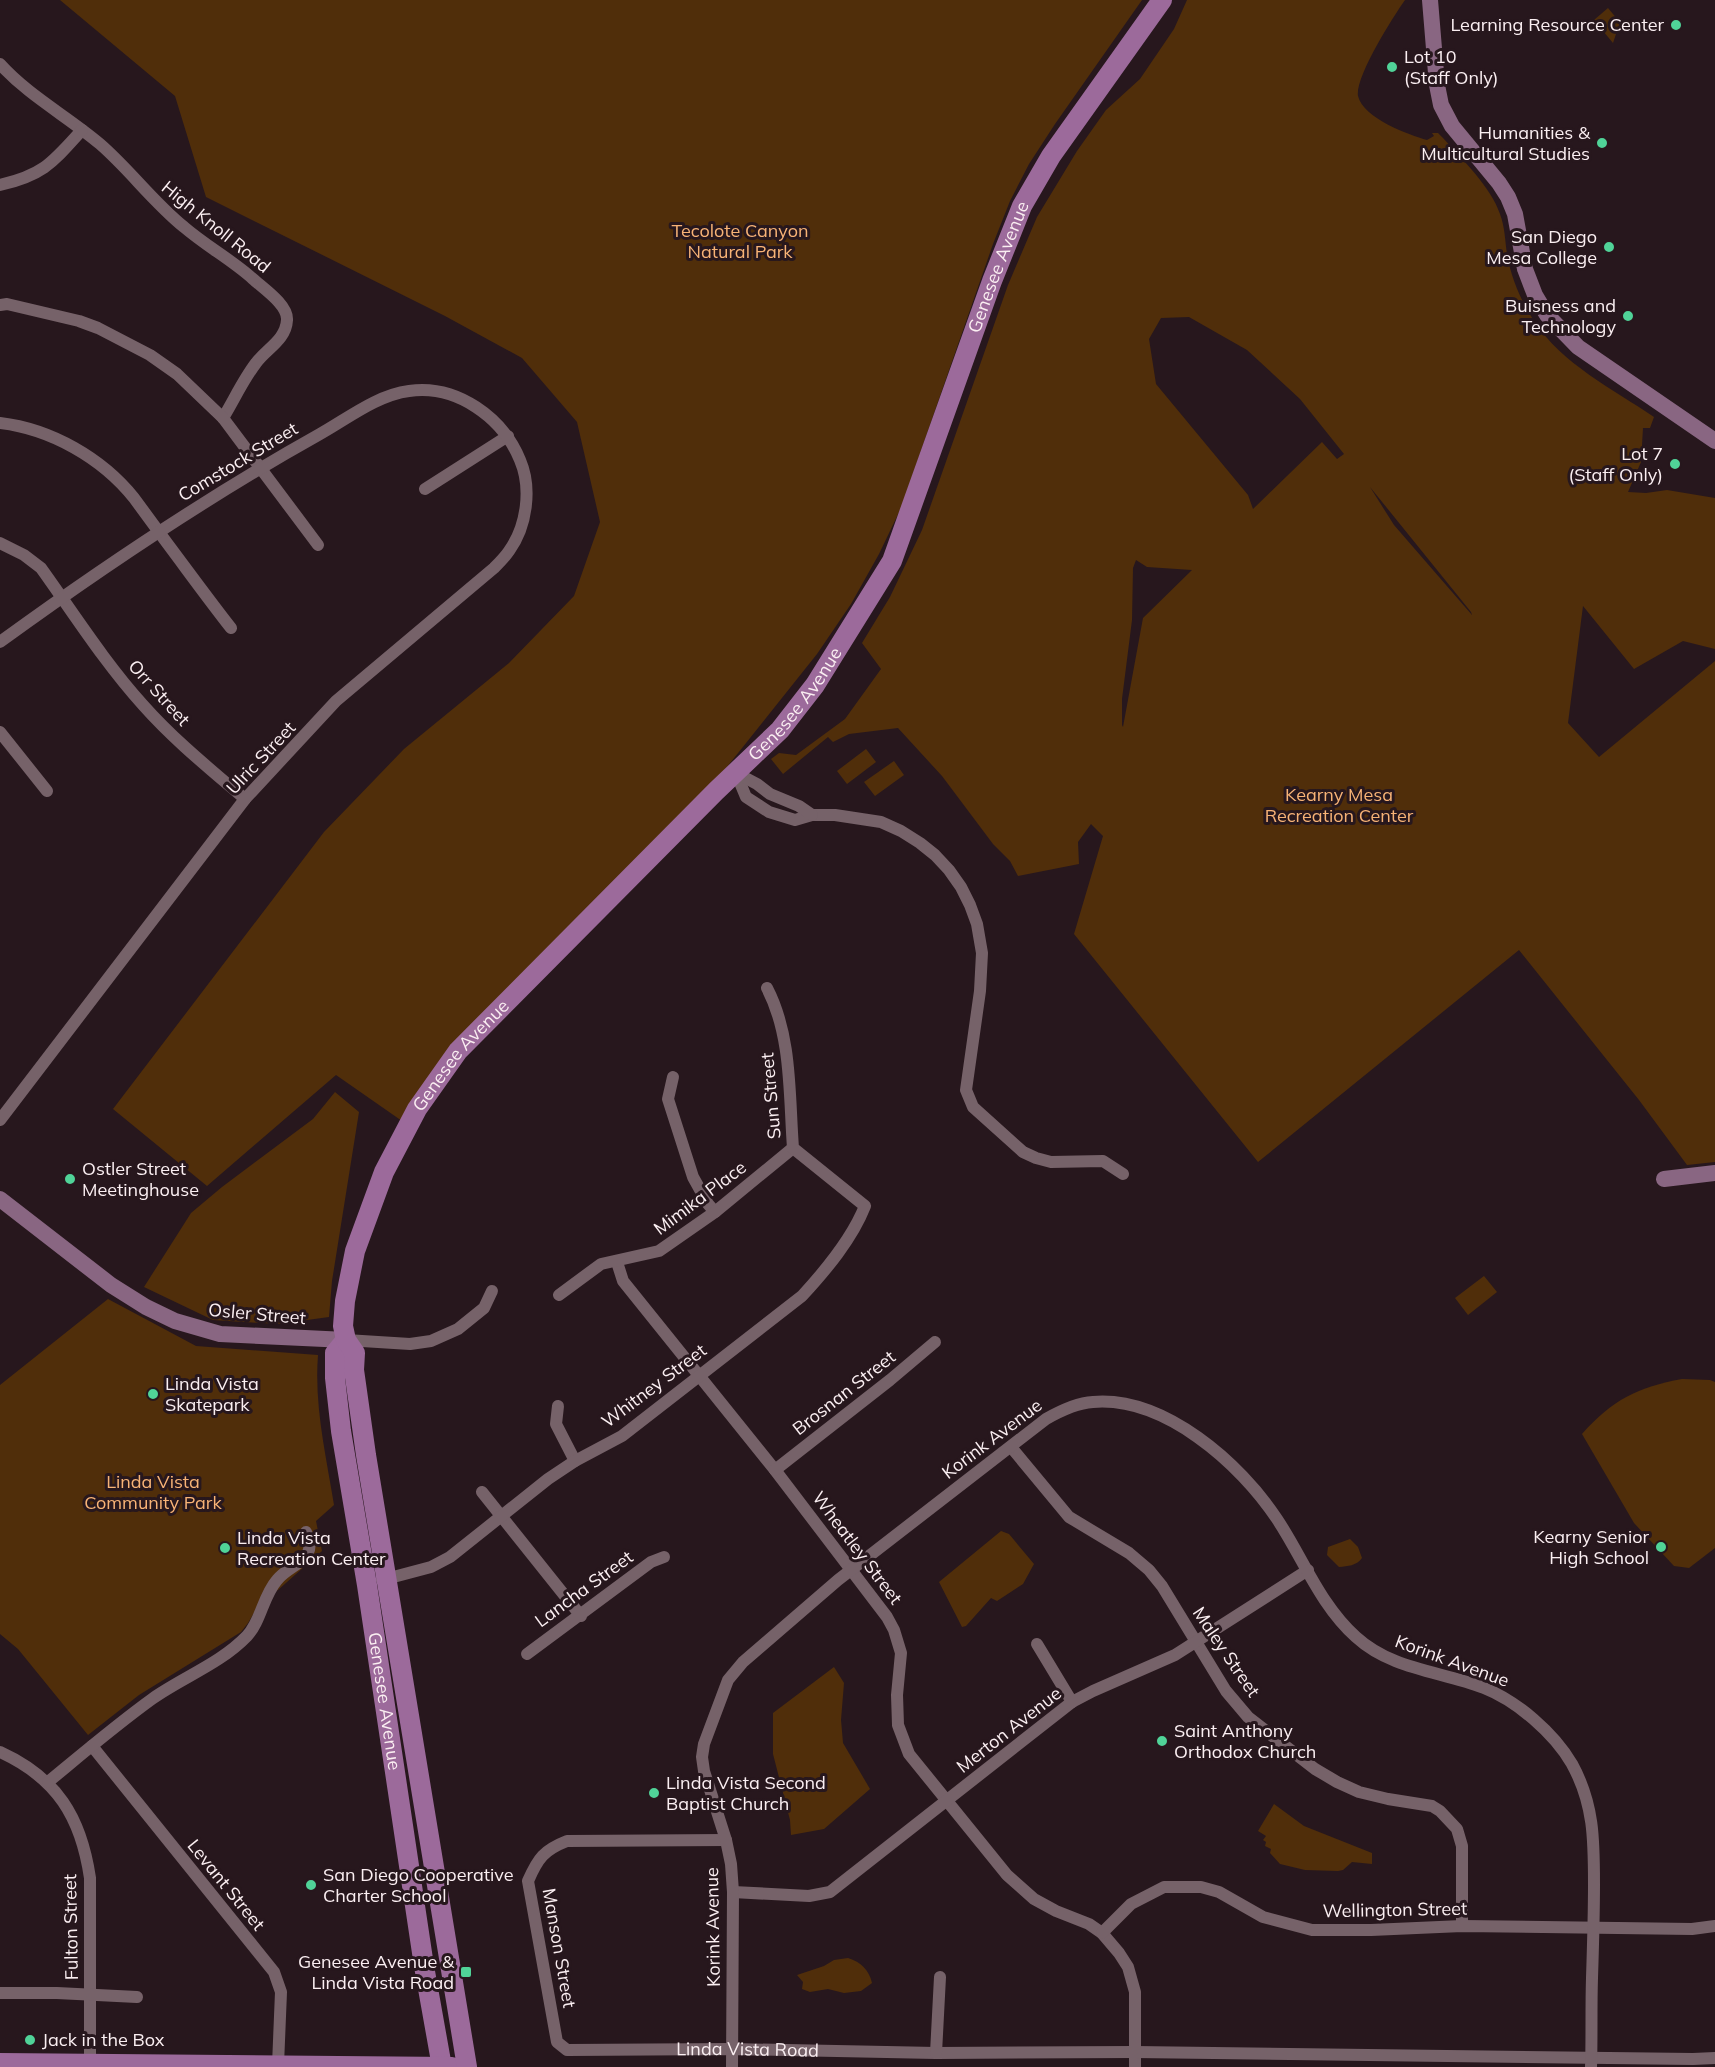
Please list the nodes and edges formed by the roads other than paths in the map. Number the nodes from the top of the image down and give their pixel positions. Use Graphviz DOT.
graph roads {
  1 [pos="1162,0"];
  2 [pos="1430,0"];
  3 [pos="0,64"];
  4 [pos="81,130"];
  5 [pos="0,185"];
  6 [pos="0,305"];
  7 [pos="223,418"];
  8 [pos="0,423"];
  9 [pos="508,436"];
  10 [pos="1715,441"];
  11 [pos="259,468"];
  12 [pos="425,489"];
  13 [pos="159,532"];
  14 [pos="0,543"];
  15 [pos="318,545"];
  16 [pos="62,597"];
  17 [pos="231,628"];
  18 [pos="0,642"];
  19 [pos="0,732"];
  20 [pos="736,773"];
  21 [pos="47,791"];
  22 [pos="245,799"];
  23 [pos="767,988"];
  24 [pos="673,1077"];
  25 [pos="0,1120"];
  26 [pos="793,1148"];
  27 [pos="1715,1173"];
  28 [pos="1123,1174"];
  29 [pos="1664,1179"];
  30 [pos="0,1199"];
  31 [pos="865,1206"];
  32 [pos="715,1212"];
  33 [pos="617,1262"];
  34 [pos="492,1291"];
  35 [pos="559,1295"];
  36 [pos="346,1340"];
  37 [pos="935,1342"];
  38 [pos="698,1375"];
  39 [pos="558,1406"];
  40 [pos="1011,1447"];
  41 [pos="575,1461"];
  42 [pos="775,1470"];
  43 [pos="482,1492"];
  44 [pos="500,1517"];
  45 [pos="306,1532"];
  46 [pos="664,1557"];
  47 [pos="852,1569"];
  48 [pos="1308,1570"];
  49 [pos="376,1582"];
  50 [pos="581,1616"];
  51 [pos="1196,1642"];
  52 [pos="1037,1644"];
  53 [pos="526,1654"];
  54 [pos="1072,1702"];
  55 [pos="92,1746"];
  56 [pos="0,1752"];
  57 [pos="48,1782"];
  58 [pos="948,1801"];
  59 [pos="726,1840"];
  60 [pos="733,1892"];
  61 [pos="1462,1926"];
  62 [pos="1715,1926"];
  63 [pos="1594,1927"];
  64 [pos="1102,1933"];
  65 [pos="940,1977"];
  66 [pos="0,1993"];
  67 [pos="90,1994"];
  68 [pos="136,1996"];
  69 [pos="732,2049"];
  70 [pos="572,2051"];
  71 [pos="1135,2052"];
  72 [pos="936,2053"];
  73 [pos="1715,2058"];
  74 [pos="1592,2062"];
  75 [pos="0,2063"];
  76 [pos="90,2065"];
  77 [pos="278,2065"];
  78 [pos="442,2067"];
  79 [pos="467,2067"];
  80 [pos="479,2067"];
  81 [pos="732,2067"];
  82 [pos="1135,2067"];
  1 -- 20 [label="main road, Genesee Avenue"];
  2 -- 10 [label="street"];
  3 -- 4 [label="street, High Knoll Road"];
  4 -- 5 [label="street"];
  4 -- 7 [label="street, High Knoll Road"];
  6 -- 7 [label="street"];
  7 -- 11 [label="street"];
  8 -- 13 [label="street"];
  9 -- 11 [label="street, Comstock Street"];
  9 -- 12 [label="street"];
  9 -- 22 [label="street, Ulric Street"];
  11 -- 13 [label="street, Comstock Street"];
  11 -- 15 [label="street"];
  13 -- 16 [label="street, Comstock Street"];
  13 -- 17 [label="street"];
  14 -- 16 [label="street, Orr Street"];
  16 -- 18 [label="street, Comstock Street"];
  16 -- 22 [label="street, Orr Street"];
  19 -- 21 [label="street"];
  20 -- 28 [label="street"];
  20 -- 36 [label="main road, Genesee Avenue"];
  22 -- 25 [label="street, Ulric Street"];
  23 -- 26 [label="street, Sun Street"];
  24 -- 32 [label="street"];
  26 -- 31 [label="street, Sun Street"];
  26 -- 32 [label="street, Mimika Place"];
  27 -- 29 [label="street"];
  30 -- 36 [label="street, Osler Street"];
  31 -- 38 [label="street, Whitney Street"];
  32 -- 33 [label="street, Mimika Place"];
  33 -- 35 [label="street, Mimika Place"];
  33 -- 38 [label="street, Wheatley Street"];
  34 -- 36 [label="street, Osler Street"];
  36 -- 49 [label="main road, Genesee Avenue"];
  37 -- 42 [label="street, Brosnan Street"];
  38 -- 41 [label="street, Whitney Street"];
  38 -- 42 [label="street, Wheatley Street"];
  39 -- 41 [label="street"];
  40 -- 47 [label="street, Korink Avenue"];
  40 -- 48 [label="street, Korink Avenue"];
  40 -- 51 [label="street, Maley Street"];
  41 -- 44 [label="street, Whitney Street"];
  42 -- 47 [label="street, Wheatley Street"];
  43 -- 44 [label="street"];
  44 -- 49 [label="street, Whitney Street"];
  44 -- 50 [label="street"];
  45 -- 55 [label="street"];
  46 -- 50 [label="street, Lancha Street"];
  47 -- 58 [label="street, Wheatley Street"];
  47 -- 59 [label="street, Korink Avenue"];
  48 -- 51 [label="street, Merton Avenue"];
  48 -- 63 [label="street, Korink Avenue"];
  49 -- 78 [label="main road, Genesee Avenue"];
  49 -- 79 [label="main road, Genesee Avenue"];
  50 -- 53 [label="street, Lancha Street"];
  51 -- 54 [label="street, Merton Avenue"];
  51 -- 61 [label="street, Maley Street"];
  52 -- 54 [label="street"];
  54 -- 58 [label="street, Merton Avenue"];
  55 -- 57 [label="street"];
  55 -- 77 [label="street, Levant Street"];
  56 -- 57 [label="street, Fulton Street"];
  57 -- 67 [label="street, Fulton Street"];
  58 -- 60 [label="street, Merton Avenue"];
  58 -- 64 [label="street, Wheatley Street"];
  59 -- 60 [label="street, Korink Avenue"];
  59 -- 70 [label="street, Manson Street"];
  60 -- 69 [label="street, Korink Avenue"];
  61 -- 63 [label="street, Wellington Street"];
  61 -- 64 [label="street, Wellington Street"];
  62 -- 63 [label="street, Wellington Street"];
  63 -- 74 [label="street, Korink Avenue"];
  64 -- 71 [label="street, Wheatley Street"];
  65 -- 72 [label="street"];
  66 -- 67 [label="street"];
  67 -- 68 [label="street"];
  67 -- 76 [label="street, Fulton Street"];
  69 -- 70 [label="street, Linda Vista Road"];
  69 -- 72 [label="street, Linda Vista Road"];
  69 -- 81 [label="street, Korink Avenue"];
  71 -- 72 [label="street, Linda Vista Road"];
  71 -- 74 [label="street, Linda Vista Road"];
  71 -- 82 [label="street, Wheatley Street"];
  73 -- 74 [label="street, Linda Vista Road"];
  75 -- 76 [label="main road"];
  76 -- 77 [label="main road"];
  77 -- 78 [label="main road"];
  78 -- 79 [label="main road"];
  79 -- 80 [label="main road"];
}
